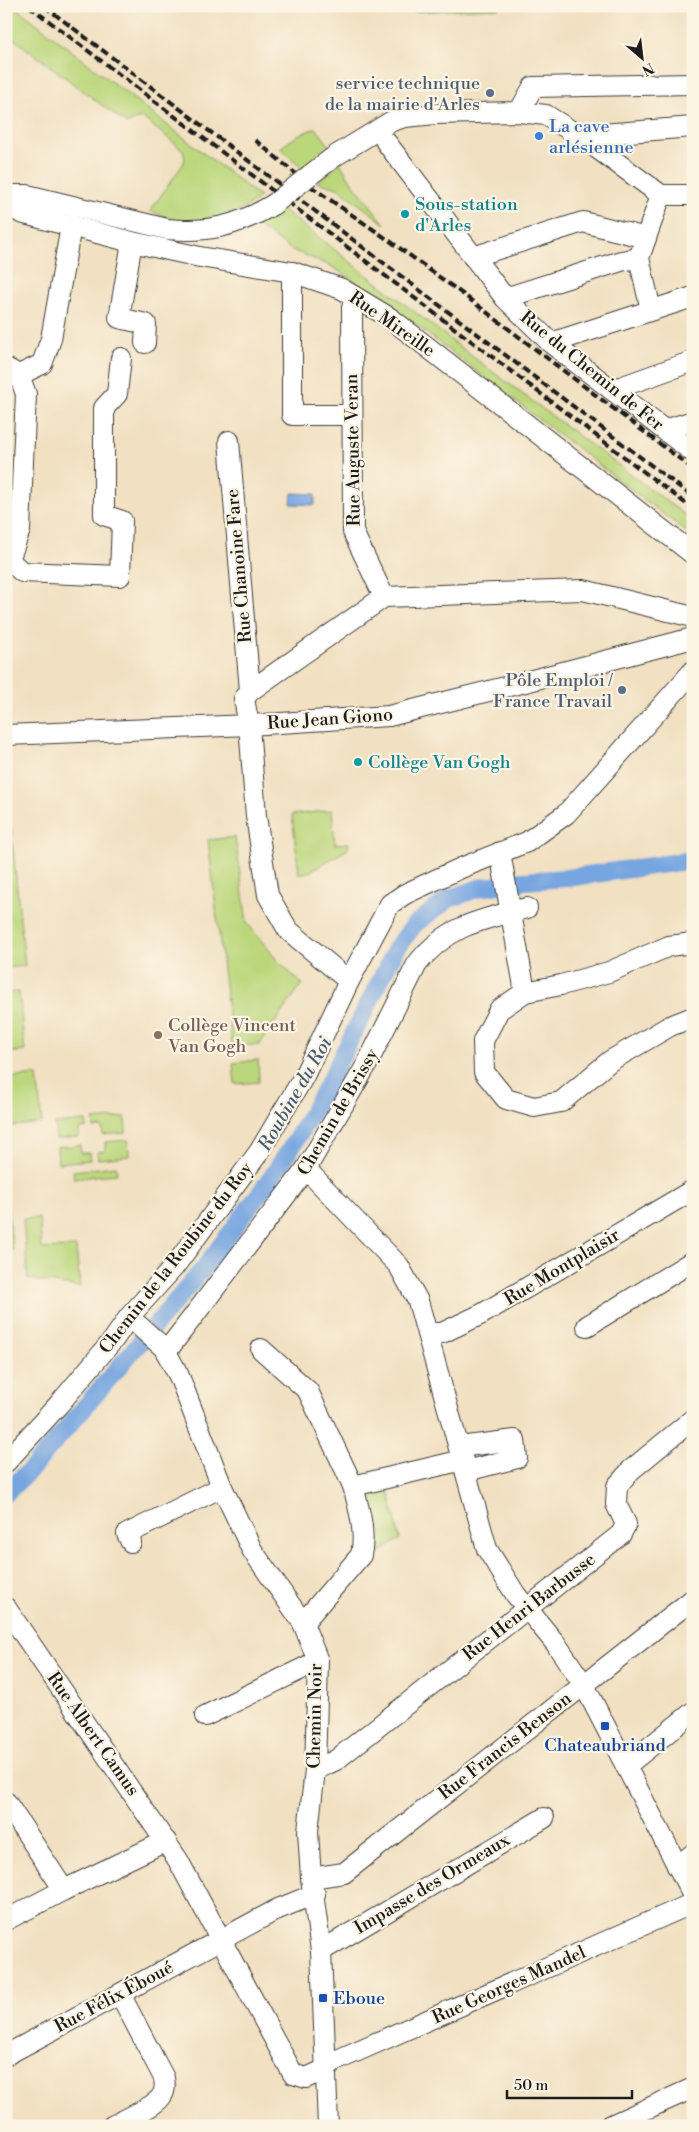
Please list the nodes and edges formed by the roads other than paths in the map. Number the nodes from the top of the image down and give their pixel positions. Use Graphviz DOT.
graph roads {
  1 [pos="693,84"];
  2 [pos="518,112"];
  3 [pos="693,127"];
  4 [pos="587,141"];
  5 [pos="386,142"];
  6 [pos="6,195"];
  7 [pos="661,195"];
  8 [pos="693,195"];
  9 [pos="6,204"];
  10 [pos="71,226"];
  11 [pos="646,238"];
  12 [pos="132,242"];
  13 [pos="474,257"];
  14 [pos="639,258"];
  15 [pos="292,272"];
  16 [pos="355,296"];
  17 [pos="693,297"];
  18 [pos="505,298"];
  19 [pos="651,310"];
  20 [pos="144,343"];
  21 [pos="551,343"];
  22 [pos="121,358"];
  23 [pos="693,361"];
  24 [pos="13,371"];
  25 [pos="612,390"];
  26 [pos="352,415"];
  27 [pos="693,420"];
  28 [pos="664,430"];
  29 [pos="229,441"];
  30 [pos="693,452"];
  31 [pos="693,554"];
  32 [pos="8,560"];
  33 [pos="384,597"];
  34 [pos="693,617"];
  35 [pos="693,638"];
  36 [pos="693,671"];
  37 [pos="250,691"];
  38 [pos="249,725"];
  39 [pos="6,735"];
  40 [pos="502,859"];
  41 [pos="516,908"];
  42 [pos="693,943"];
  43 [pos="349,981"];
  44 [pos="525,992"];
  45 [pos="693,1017"];
  46 [pos="306,1169"];
  47 [pos="693,1190"];
  48 [pos="693,1261"];
  49 [pos="138,1325"];
  50 [pos="587,1326"];
  51 [pos="427,1333"];
  52 [pos="261,1349"];
  53 [pos="165,1350"];
  54 [pos="693,1419"];
  55 [pos="462,1459"];
  56 [pos="6,1462"];
  57 [pos="353,1486"];
  58 [pos="222,1487"];
  59 [pos="131,1542"];
  60 [pos="693,1599"];
  61 [pos="6,1608"];
  62 [pos="526,1608"];
  63 [pos="303,1623"];
  64 [pos="318,1661"];
  65 [pos="584,1685"];
  66 [pos="693,1712"];
  67 [pos="205,1716"];
  68 [pos="626,1766"];
  69 [pos="315,1770"];
  70 [pos="6,1802"];
  71 [pos="544,1818"];
  72 [pos="166,1841"];
  73 [pos="685,1860"];
  74 [pos="313,1886"];
  75 [pos="64,1890"];
  76 [pos="693,1896"];
  77 [pos="693,1903"];
  78 [pos="6,1920"];
  79 [pos="221,1939"];
  80 [pos="321,1951"];
  81 [pos="120,1994"];
  82 [pos="6,2055"];
  83 [pos="326,2069"];
  84 [pos="693,2088"];
  85 [pos="112,2126"];
  86 [pos="328,2126"];
  87 [pos="609,2126"];
  1 -- 2 [label="street"];
  2 -- 4 [label="street"];
  2 -- 6 [label="street, bridge"];
  3 -- 4 [label="street"];
  4 -- 7 [label="street"];
  5 -- 13 [label="street, Rue du Chemin de Fer"];
  7 -- 8 [label="street"];
  7 -- 11 [label="street"];
  9 -- 10 [label="street, Rue Mireille"];
  10 -- 12 [label="street, Rue Mireille"];
  10 -- 24 [label="street"];
  11 -- 13 [label="street"];
  11 -- 14 [label="street"];
  12 -- 15 [label="street, Rue Mireille"];
  12 -- 20 [label="street"];
  13 -- 18 [label="street, Rue du Chemin de Fer"];
  14 -- 18 [label="street"];
  14 -- 19 [label="street"];
  15 -- 16 [label="street, Rue Mireille"];
  15 -- 26 [label="street"];
  16 -- 26 [label="street, Rue Auguste Veran"];
  16 -- 31 [label="street, Rue Mireille"];
  17 -- 19 [label="street"];
  18 -- 21 [label="street, Rue du Chemin de Fer"];
  19 -- 21 [label="street"];
  21 -- 25 [label="street, Rue du Chemin de Fer"];
  22 -- 32 [label="street"];
  23 -- 25 [label="street"];
  24 -- 32 [label="street"];
  25 -- 28 [label="street, Rue du Chemin de Fer"];
  26 -- 33 [label="street, Rue Auguste Veran"];
  27 -- 28 [label="street"];
  28 -- 30 [label="street, Rue du Chemin de Fer"];
  29 -- 37 [label="street, Rue Chanoine Fare"];
  33 -- 34 [label="street"];
  33 -- 37 [label="street"];
  35 -- 38 [label="street, Rue Jean Giono"];
  36 -- 40 [label="street, Chemin de la Roubine du Roy"];
  37 -- 38 [label="street, Rue Chanoine Fare"];
  38 -- 39 [label="street"];
  38 -- 43 [label="street, Rue Jean Giono"];
  40 -- 41 [label="street"];
  40 -- 43 [label="street, Chemin de la Roubine du Roy"];
  41 -- 44 [label="street"];
  41 -- 46 [label="street, Chemin de Brissy"];
  42 -- 44 [label="street"];
  43 -- 56 [label="street, Chemin de la Roubine du Roy"];
  44 -- 45 [label="street"];
  46 -- 51 [label="street"];
  46 -- 53 [label="street, Chemin de Brissy"];
  47 -- 51 [label="street, Rue Montplaisir"];
  48 -- 50 [label="street"];
  49 -- 53 [label="street, Chemin Noir"];
  51 -- 55 [label="street"];
  52 -- 57 [label="street"];
  53 -- 58 [label="street, Chemin Noir"];
  54 -- 62 [label="street, Rue Henri Barbusse"];
  55 -- 57 [label="street"];
  55 -- 62 [label="street"];
  57 -- 63 [label="street"];
  58 -- 59 [label="street"];
  58 -- 63 [label="street, Chemin Noir"];
  60 -- 65 [label="street, Rue Francis Benson"];
  61 -- 72 [label="street, Rue Albert Camus"];
  62 -- 65 [label="street"];
  62 -- 69 [label="street, Rue Henri Barbusse"];
  63 -- 64 [label="street, Chemin Noir"];
  64 -- 67 [label="street"];
  64 -- 69 [label="street, Chemin Noir"];
  65 -- 68 [label="street"];
  65 -- 74 [label="street, Rue Francis Benson"];
  66 -- 68 [label="street"];
  68 -- 73 [label="street"];
  69 -- 74 [label="street, Chemin Noir"];
  70 -- 75 [label="street"];
  71 -- 80 [label="street, Impasse des Ormeaux"];
  72 -- 75 [label="street"];
  72 -- 79 [label="street, Rue Albert Camus"];
  73 -- 76 [label="street"];
  74 -- 79 [label="street, Rue Francis Benson"];
  74 -- 80 [label="street, Chemin Noir"];
  75 -- 78 [label="street"];
  77 -- 83 [label="street, Rue Georges Mandel"];
  79 -- 81 [label="street, Rue Félix Éboué"];
  79 -- 83 [label="street, Rue Georges Mandel"];
  80 -- 83 [label="street, Chemin Noir"];
  81 -- 82 [label="street, Rue Félix Éboué"];
  81 -- 85 [label="street"];
  83 -- 86 [label="street, Chemin Noir"];
  84 -- 87 [label="street"];
}
